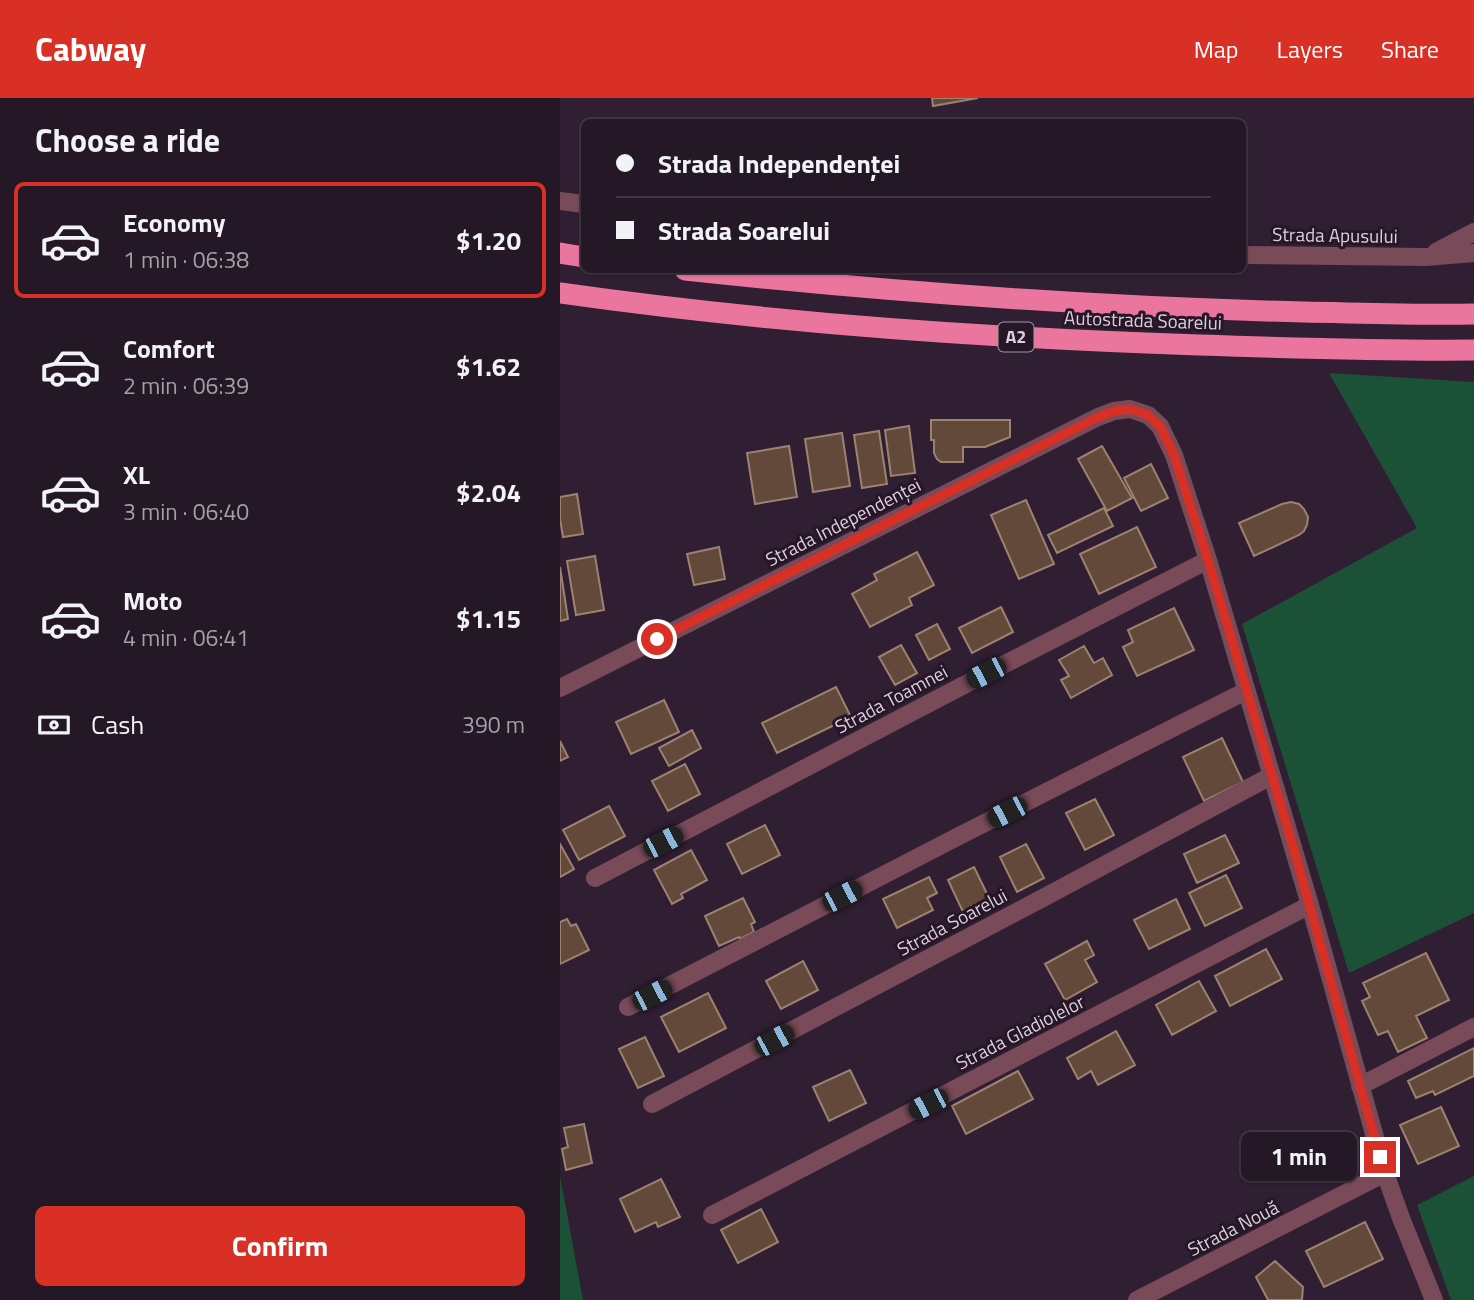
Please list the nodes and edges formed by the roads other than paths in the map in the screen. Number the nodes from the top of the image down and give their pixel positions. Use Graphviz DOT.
graph roads {
  1 [pos="560,201"];
  2 [pos="581,204"];
  3 [pos="1474,232"];
  4 [pos="560,253"];
  5 [pos="1474,253"];
  6 [pos="1246,255"];
  7 [pos="581,256"];
  8 [pos="1426,257"];
  9 [pos="714,273"];
  10 [pos="560,293"];
  11 [pos="1474,314"];
  12 [pos="1474,350"];
  13 [pos="1208,560"];
  14 [pos="560,688"];
  15 [pos="1246,691"];
  16 [pos="1271,776"];
  17 [pos="595,878"];
  18 [pos="1310,905"];
  19 [pos="628,1007"];
  20 [pos="1474,1027"];
  21 [pos="1360,1086"];
  22 [pos="652,1104"];
  23 [pos="1385,1173"];
  24 [pos="712,1215"];
  25 [pos="1137,1300"];
  26 [pos="1434,1300"];
  1 -- 2 [label="street"];
  3 -- 8 [label="street, Strada Apusului"];
  4 -- 7 [label="highway"];
  5 -- 8 [label="street, Strada Apusului"];
  6 -- 8 [label="street, Strada Apusului"];
  9 -- 11 [label="highway, Autostrada Soarelui / A2"];
  10 -- 12 [label="highway, Autostrada Soarelui / A2"];
  13 -- 14 [label="street, Strada Independenței"];
  13 -- 15 [label="street"];
  13 -- 17 [label="street, Strada Toamnei"];
  15 -- 16 [label="street"];
  15 -- 19 [label="street"];
  16 -- 18 [label="street"];
  16 -- 22 [label="street, Strada Soarelui"];
  18 -- 21 [label="street"];
  18 -- 24 [label="street, Strada Gladiolelor"];
  20 -- 21 [label="street"];
  21 -- 23 [label="street"];
  23 -- 25 [label="street, Strada Nouă"];
  23 -- 26 [label="street"];
}
